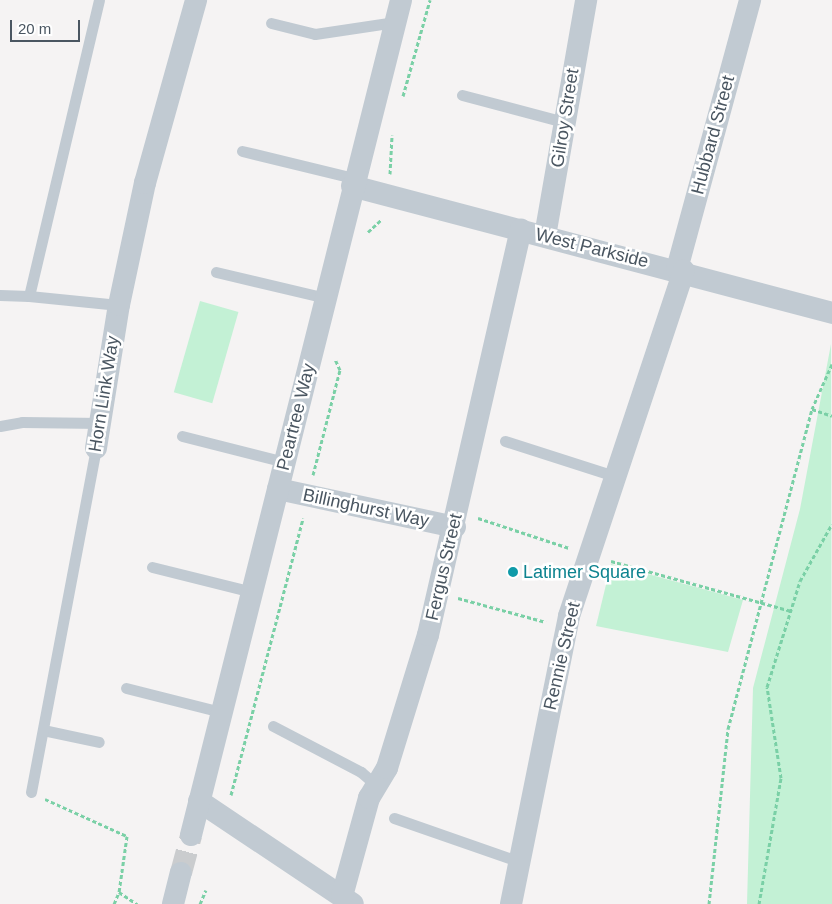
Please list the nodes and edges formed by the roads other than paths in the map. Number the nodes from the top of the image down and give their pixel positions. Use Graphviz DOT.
graph roads {
  1 [pos="99,0"];
  2 [pos="196,0"];
  3 [pos="401,0"];
  4 [pos="586,0"];
  5 [pos="750,0"];
  6 [pos="395,22"];
  7 [pos="271,23"];
  8 [pos="462,95"];
  9 [pos="564,122"];
  10 [pos="242,151"];
  11 [pos="353,182"];
  12 [pos="521,230"];
  13 [pos="545,236"];
  14 [pos="680,270"];
  15 [pos="216,272"];
  16 [pos="0,295"];
  17 [pos="29,296"];
  18 [pos="326,298"];
  19 [pos="118,306"];
  20 [pos="832,313"];
  21 [pos="101,423"];
  22 [pos="0,426"];
  23 [pos="182,436"];
  24 [pos="505,440"];
  25 [pos="96,448"];
  26 [pos="285,462"];
  27 [pos="614,476"];
  28 [pos="278,489"];
  29 [pos="456,519"];
  30 [pos="152,567"];
  31 [pos="252,592"];
  32 [pos="126,688"];
  33 [pos="221,712"];
  34 [pos="273,726"];
  35 [pos="43,730"];
  36 [pos="99,742"];
  37 [pos="376,785"];
  38 [pos="31,792"];
  39 [pos="199,801"];
  40 [pos="394,818"];
  41 [pos="191,835"];
  42 [pos="520,862"];
  43 [pos="181,873"];
  44 [pos="347,900"];
  45 [pos="173,904"];
  46 [pos="511,904"];
  1 -- 17 [label="lane"];
  2 -- 19 [label="street, Horn Link Way"];
  3 -- 6 [label="street, Peartree Way"];
  4 -- 9 [label="street, Gilroy Street"];
  5 -- 14 [label="street, Hubbard Street"];
  6 -- 7 [label="lane"];
  6 -- 11 [label="street, Peartree Way"];
  8 -- 9 [label="lane"];
  9 -- 13 [label="street, Gilroy Street"];
  10 -- 11 [label="lane"];
  11 -- 12 [label="street, West Parkside"];
  11 -- 18 [label="street, Peartree Way"];
  12 -- 13 [label="street, West Parkside"];
  12 -- 29 [label="street, Fergus Street"];
  13 -- 14 [label="street, West Parkside"];
  14 -- 20 [label="street, West Parkside"];
  14 -- 27 [label="street, Rennie Street"];
  15 -- 18 [label="lane"];
  16 -- 17 [label="lane"];
  17 -- 19 [label="lane"];
  18 -- 26 [label="street, Peartree Way"];
  19 -- 21 [label="street, Horn Link Way"];
  21 -- 22 [label="lane"];
  21 -- 25 [label="street, Horn Link Way"];
  23 -- 26 [label="lane"];
  24 -- 27 [label="lane"];
  25 -- 35 [label="lane, Horn Link Way"];
  26 -- 28 [label="street, Peartree Way"];
  27 -- 42 [label="street, Rennie Street"];
  28 -- 29 [label="street, Billinghurst Way"];
  28 -- 31 [label="street, Peartree Way"];
  29 -- 37 [label="street, Fergus Street"];
  30 -- 31 [label="lane"];
  31 -- 33 [label="street, Peartree Way"];
  32 -- 33 [label="lane"];
  33 -- 39 [label="street, Peartree Way"];
  34 -- 37 [label="lane"];
  35 -- 36 [label="lane"];
  35 -- 38 [label="lane, Horn Link Way"];
  37 -- 44 [label="street, Fergus Street"];
  39 -- 41 [label="street, Peartree Way"];
  39 -- 44 [label="street"];
  40 -- 42 [label="lane"];
  42 -- 46 [label="street, Rennie Street"];
  43 -- 45 [label="street"];
}
